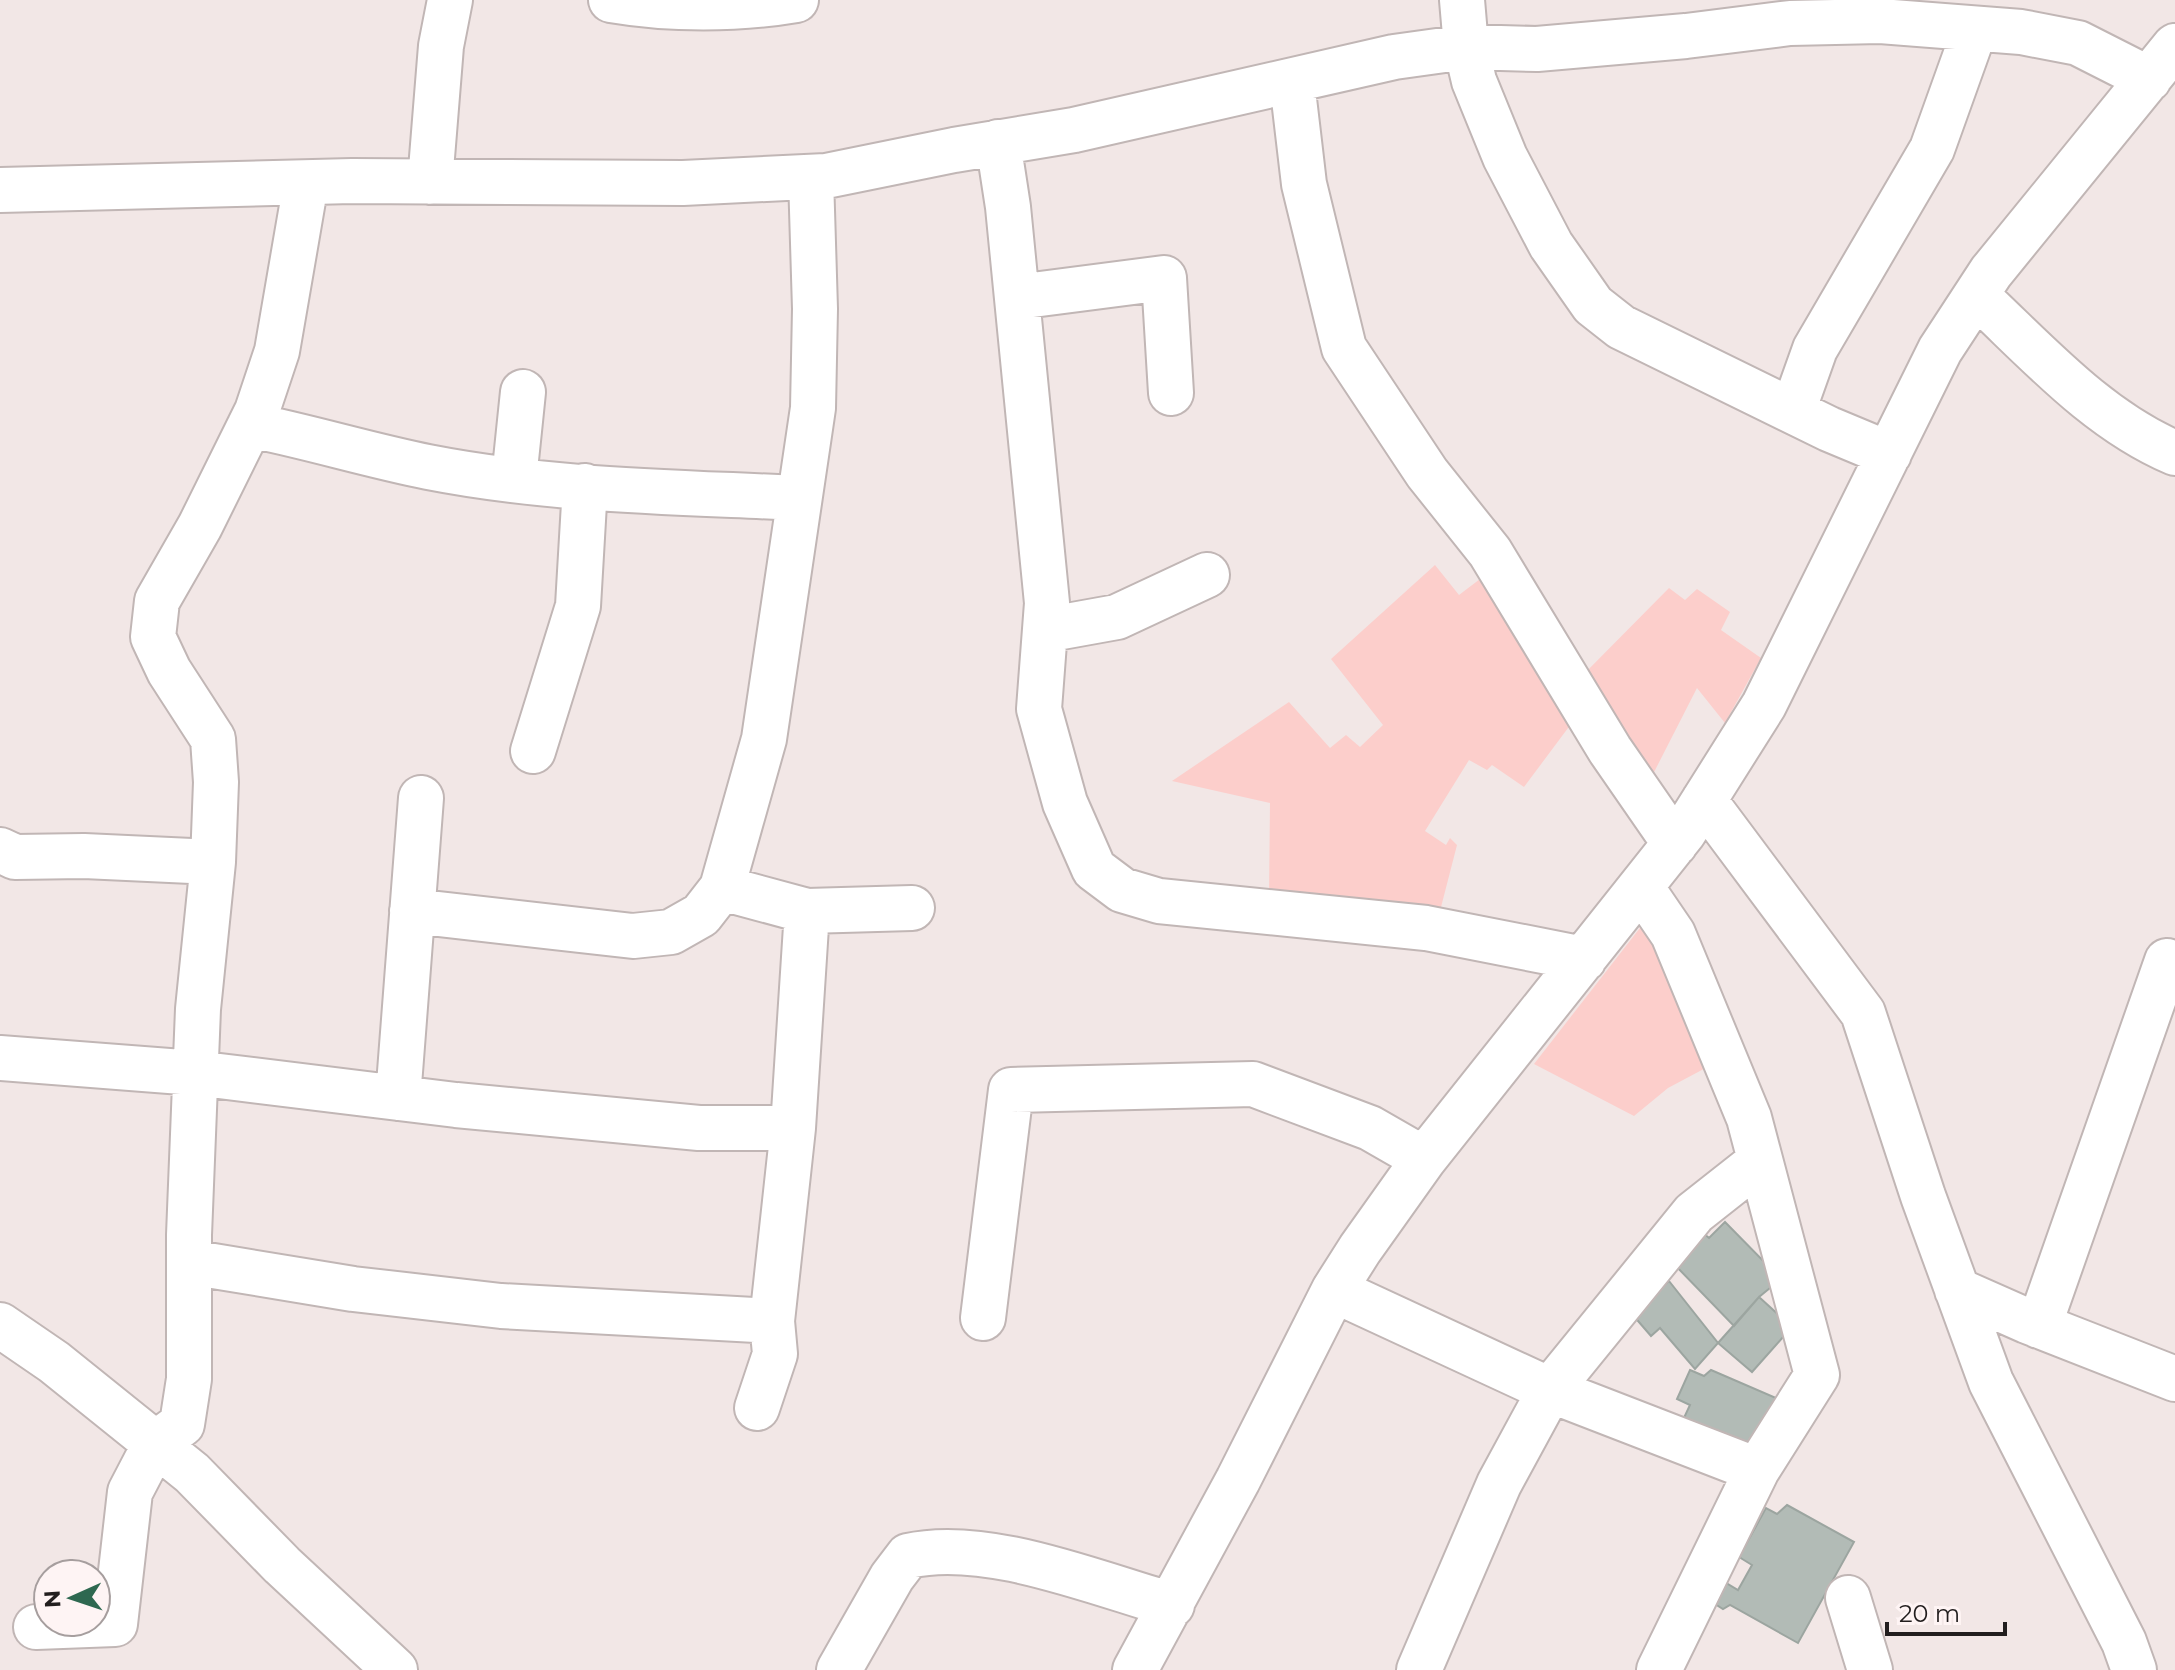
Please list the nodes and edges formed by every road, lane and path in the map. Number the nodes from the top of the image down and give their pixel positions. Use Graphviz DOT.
graph roads {
  1 [pos="450,0"];
  2 [pos="611,0"];
  3 [pos="796,0"];
  4 [pos="1462,0"];
  5 [pos="1954,18"];
  6 [pos="1466,47"];
  7 [pos="2162,62"];
  8 [pos="1292,82"];
  9 [pos="998,142"];
  10 [pos="811,177"];
  11 [pos="430,182"];
  12 [pos="306,183"];
  13 [pos="0,190"];
  14 [pos="1976,295"];
  15 [pos="1017,297"];
  16 [pos="523,392"];
  17 [pos="1171,393"];
  18 [pos="1793,411"];
  19 [pos="250,425"];
  20 [pos="2175,453"];
  21 [pos="1889,454"];
  22 [pos="514,479"];
  23 [pos="585,486"];
  24 [pos="799,498"];
  25 [pos="1207,575"];
  26 [pos="1045,630"];
  27 [pos="533,751"];
  28 [pos="421,798"];
  29 [pos="1704,800"];
  30 [pos="1675,844"];
  31 [pos="0,850"];
  32 [pos="213,862"];
  33 [pos="1641,887"];
  34 [pos="722,888"];
  35 [pos="912,908"];
  36 [pos="412,911"];
  37 [pos="807,911"];
  38 [pos="1584,959"];
  39 [pos="2167,961"];
  40 [pos="0,1058"];
  41 [pos="195,1073"];
  42 [pos="398,1098"];
  43 [pos="793,1128"];
  44 [pos="1424,1159"];
  45 [pos="1760,1161"];
  46 [pos="189,1262"];
  47 [pos="1334,1290"];
  48 [pos="1957,1290"];
  49 [pos="983,1318"];
  50 [pos="772,1321"];
  51 [pos="0,1325"];
  52 [pos="2039,1326"];
  53 [pos="2175,1379"];
  54 [pos="1550,1390"];
  55 [pos="757,1408"];
  56 [pos="155,1444"];
  57 [pos="1757,1470"];
  58 [pos="1848,1598"];
  59 [pos="1172,1605"];
  60 [pos="112,1624"];
  61 [pos="395,1670"];
  62 [pos="839,1670"];
  63 [pos="1135,1670"];
  64 [pos="1419,1670"];
  65 [pos="1659,1670"];
  66 [pos="1870,1670"];
  67 [pos="2134,1670"];
  1 -- 11 [label="street"];
  2 -- 3 [label="street"];
  4 -- 6 [label="street"];
  5 -- 6 [label="street"];
  5 -- 7 [label="street"];
  5 -- 18 [label="street"];
  6 -- 8 [label="street"];
  6 -- 18 [label="street"];
  7 -- 14 [label="street"];
  8 -- 9 [label="street"];
  8 -- 30 [label="street"];
  9 -- 10 [label="street"];
  9 -- 15 [label="street"];
  10 -- 11 [label="street"];
  10 -- 24 [label="street"];
  11 -- 12 [label="street"];
  12 -- 13 [label="street"];
  12 -- 19 [label="street"];
  14 -- 20 [label="street"];
  14 -- 21 [label="street"];
  15 -- 17 [label="street"];
  15 -- 26 [label="street"];
  16 -- 22 [label="street"];
  18 -- 21 [label="street"];
  19 -- 22 [label="street"];
  19 -- 32 [label="street"];
  21 -- 29 [label="street"];
  22 -- 23 [label="street"];
  23 -- 24 [label="street"];
  23 -- 27 [label="street"];
  24 -- 34 [label="street"];
  25 -- 26 [label="street"];
  26 -- 38 [label="street"];
  28 -- 36 [label="street"];
  29 -- 30 [label="street"];
  29 -- 48 [label="street"];
  30 -- 33 [label="street"];
  31 -- 32 [label="street"];
  32 -- 41 [label="street"];
  33 -- 38 [label="street"];
  33 -- 45 [label="street"];
  34 -- 36 [label="street"];
  34 -- 37 [label="street"];
  35 -- 37 [label="street"];
  36 -- 42 [label="street"];
  37 -- 43 [label="street"];
  38 -- 44 [label="street"];
  39 -- 52 [label="street"];
  40 -- 41 [label="street"];
  41 -- 42 [label="street"];
  41 -- 46 [label="street"];
  42 -- 43 [label="street"];
  43 -- 50 [label="street"];
  44 -- 47 [label="street"];
  44 -- 49 [label="street"];
  45 -- 54 [label="street"];
  45 -- 57 [label="street"];
  46 -- 50 [label="street"];
  46 -- 56 [label="street"];
  47 -- 54 [label="street"];
  47 -- 59 [label="street"];
  48 -- 52 [label="street"];
  48 -- 67 [label="street"];
  50 -- 55 [label="street"];
  51 -- 56 [label="street"];
  52 -- 53 [label="street"];
  54 -- 57 [label="street"];
  54 -- 64 [label="street"];
  56 -- 60 [label="street"];
  56 -- 61 [label="street"];
  57 -- 65 [label="street"];
  58 -- 66 [label="street"];
  59 -- 62 [label="street"];
  59 -- 63 [label="street"];
}
